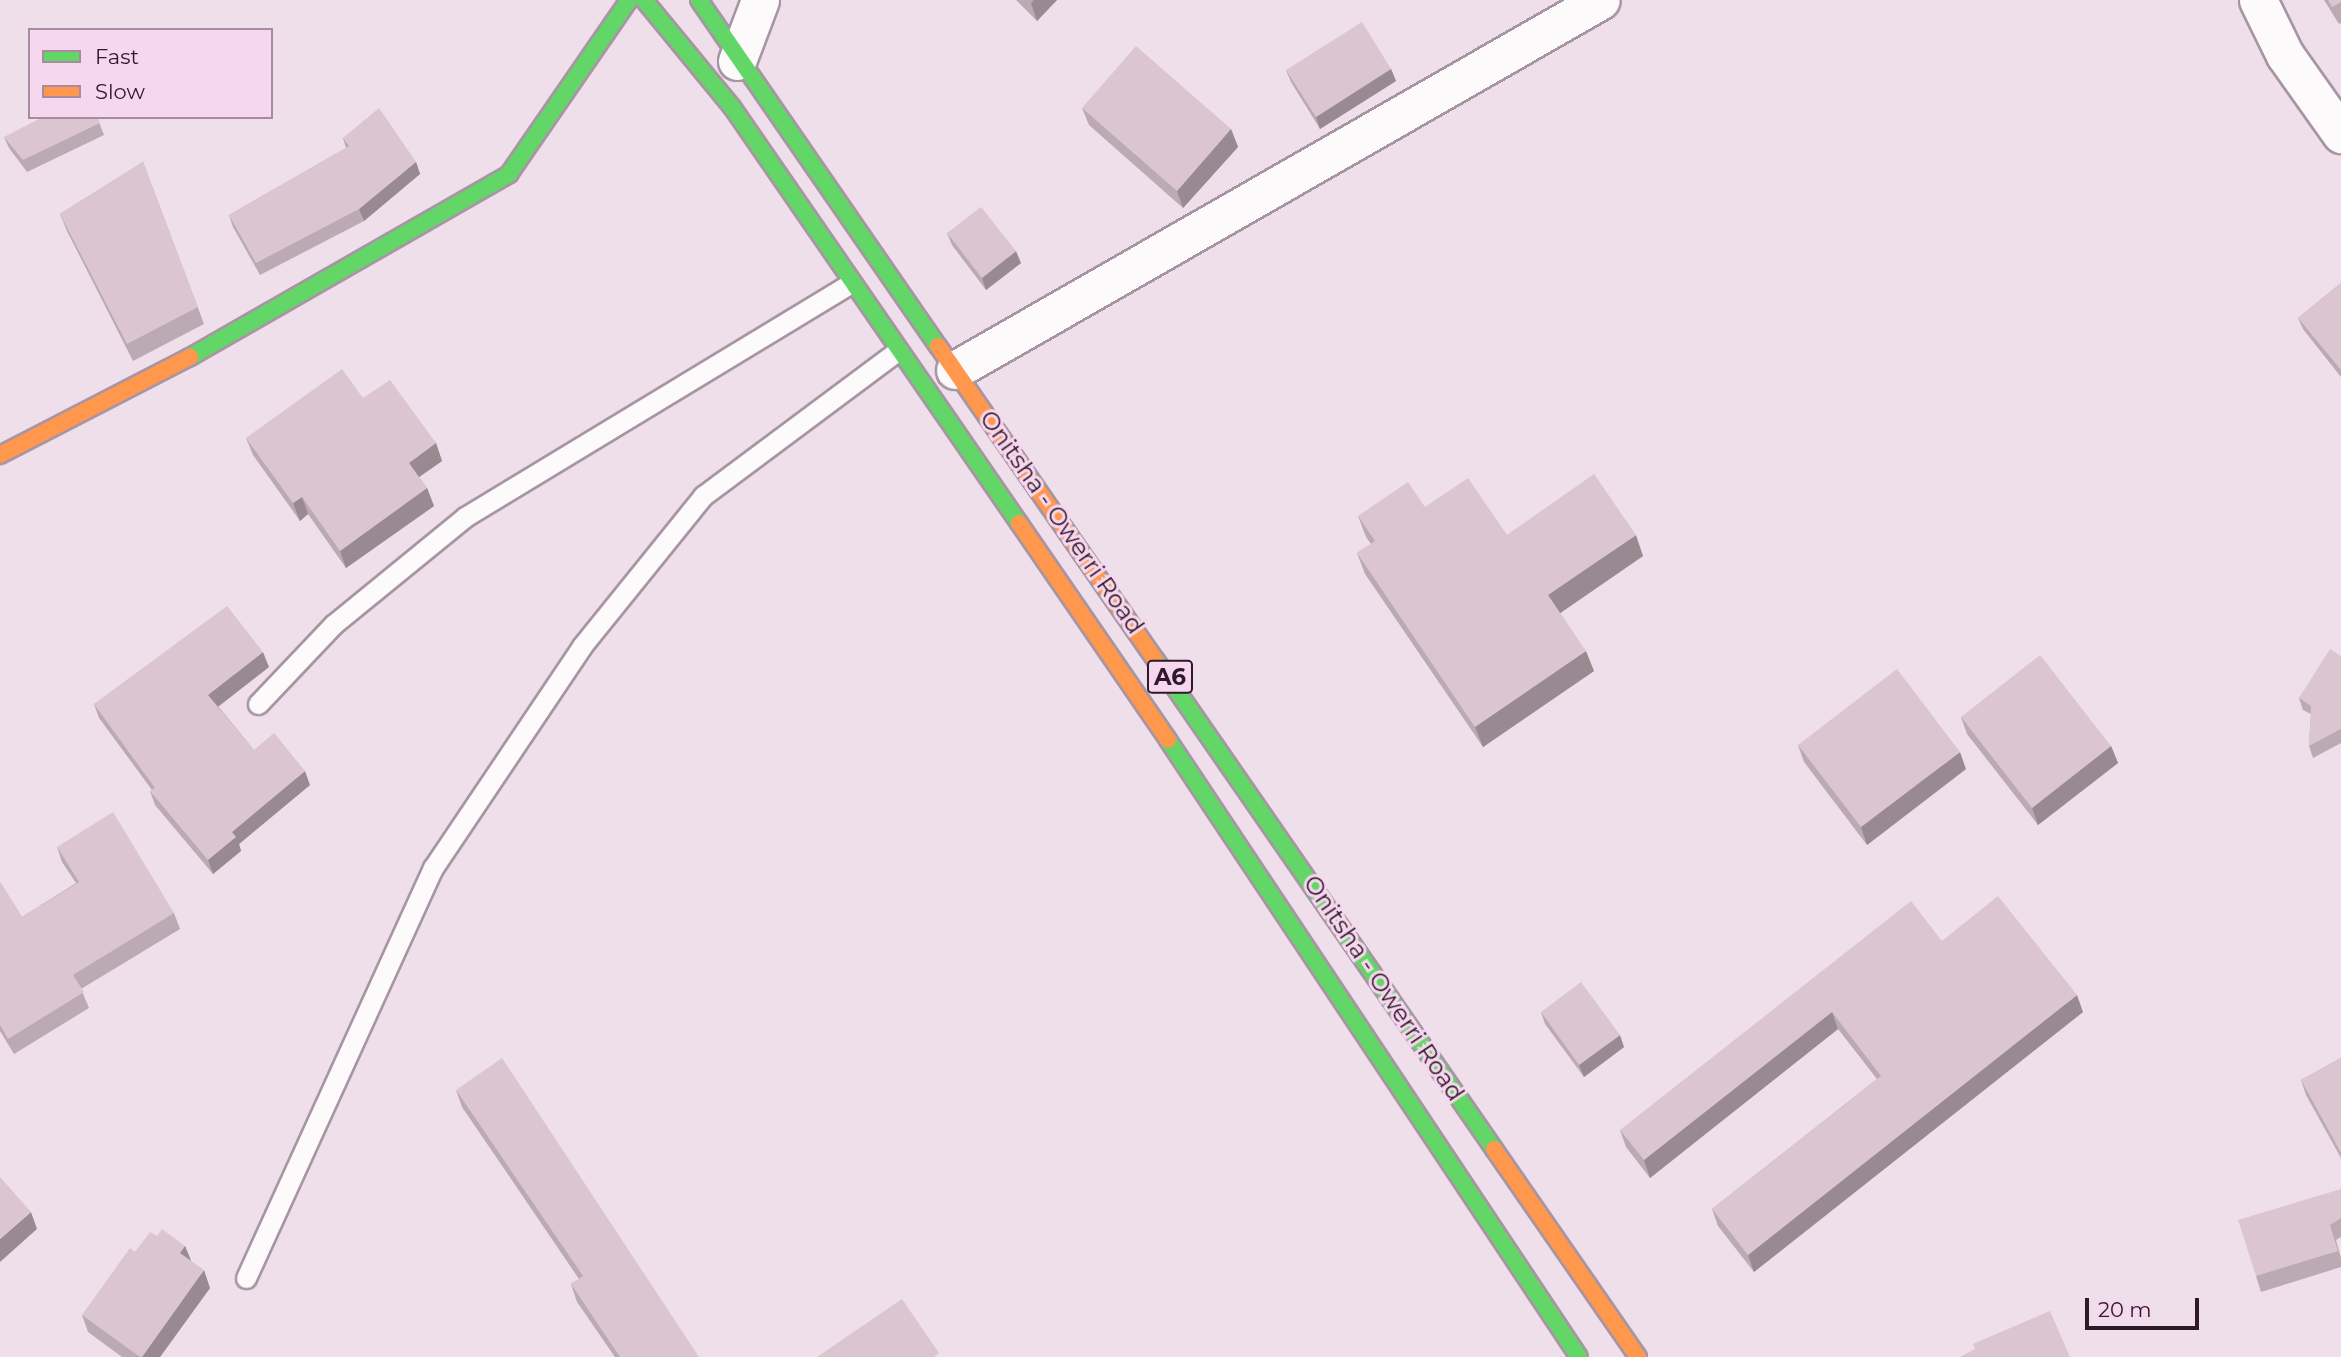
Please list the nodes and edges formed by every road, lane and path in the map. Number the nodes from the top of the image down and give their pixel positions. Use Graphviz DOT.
graph roads {
  1 [pos="629,0"];
  2 [pos="644,0"];
  3 [pos="699,0"];
  4 [pos="760,0"];
  5 [pos="1601,0"];
  6 [pos="2258,0"];
  7 [pos="737,61"];
  8 [pos="2341,134"];
  9 [pos="850,284"];
  10 [pos="895,353"];
  11 [pos="955,370"];
  12 [pos="0,455"];
  13 [pos="258,704"];
  14 [pos="246,1278"];
  15 [pos="1579,1357"];
  16 [pos="1638,1357"];
  1 -- 12 [label="main road"];
  2 -- 9 [label="main road, Onitsha - Owerri Road / A6"];
  3 -- 7 [label="main road, Onitsha - Owerri Road / A6"];
  4 -- 7 [label="street"];
  5 -- 11 [label="street"];
  6 -- 8 [label="street"];
  7 -- 11 [label="main road, Onitsha - Owerri Road / A6"];
  9 -- 10 [label="main road, Onitsha - Owerri Road / A6"];
  9 -- 13 [label="lane"];
  10 -- 14 [label="lane"];
  10 -- 15 [label="main road, Onitsha - Owerri Road / A6"];
  11 -- 16 [label="main road, Onitsha - Owerri Road / A6"];
}
